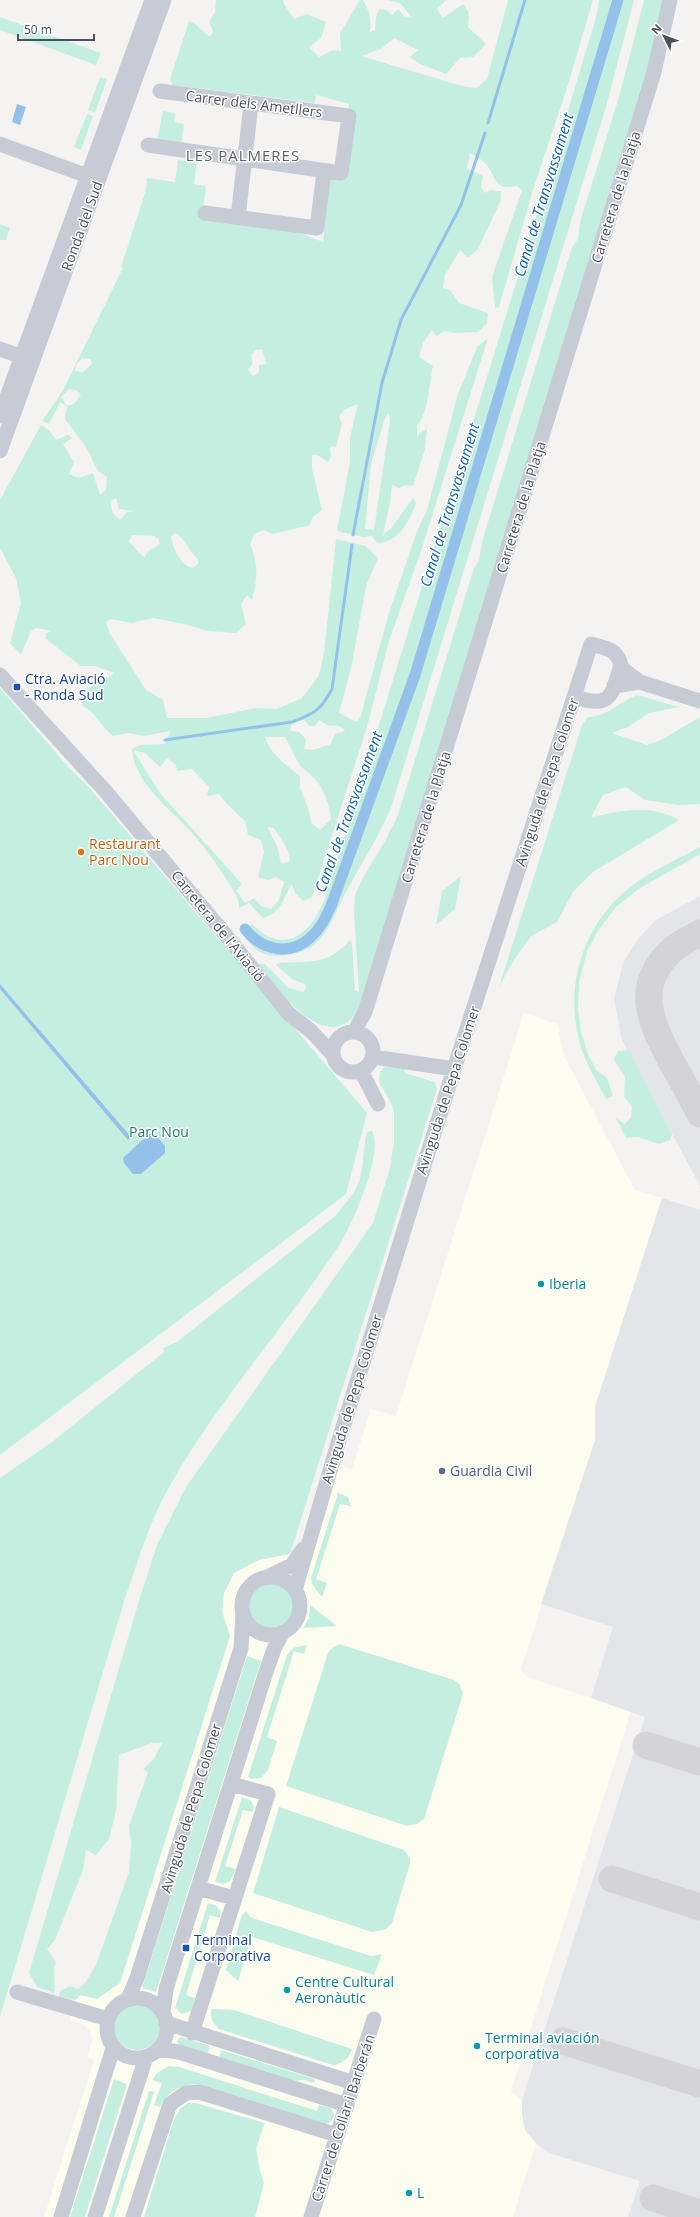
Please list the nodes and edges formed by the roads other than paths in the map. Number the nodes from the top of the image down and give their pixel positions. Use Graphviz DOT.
graph roads {
  1 [pos="670,0"];
  2 [pos="154,2"];
  3 [pos="160,91"];
  4 [pos="251,104"];
  5 [pos="0,144"];
  6 [pos="148,145"];
  7 [pos="245,160"];
  8 [pos="324,171"];
  9 [pos="94,178"];
  10 [pos="205,213"];
  11 [pos="238,217"];
  12 [pos="0,349"];
  13 [pos="26,358"];
  14 [pos="0,416"];
  15 [pos="0,452"];
  16 [pos="620,667"];
  17 [pos="0,675"];
  18 [pos="640,682"];
  19 [pos="614,686"];
  20 [pos="574,697"];
  21 [pos="700,701"];
  22 [pos="311,1031"];
  23 [pos="356,1034"];
  24 [pos="333,1055"];
  25 [pos="374,1057"];
  26 [pos="454,1069"];
  27 [pos="361,1071"];
  28 [pos="378,1104"];
  29 [pos="310,1538"];
  30 [pos="258,1580"];
  31 [pos="295,1590"];
  32 [pos="243,1614"];
  33 [pos="283,1632"];
  34 [pos="231,1784"];
  35 [pos="198,1888"];
  36 [pos="234,1898"];
  37 [pos="17,1992"];
  38 [pos="128,1999"];
  39 [pos="165,2018"];
  40 [pos="108,2019"];
  41 [pos="374,2019"];
  42 [pos="192,2033"];
  43 [pos="114,2048"];
  44 [pos="152,2053"];
  45 [pos="354,2083"];
  46 [pos="347,2105"];
  47 [pos="337,2135"];
  48 [pos="61,2217"];
  49 [pos="95,2217"];
  50 [pos="133,2217"];
  51 [pos="311,2217"];
  1 -- 23 [label="street, Carretera de la Platja"];
  2 -- 9 [label="street, Ronda del Sud"];
  3 -- 4 [label="street, Carrer dels Ametllers"];
  4 -- 7 [label="street"];
  4 -- 8 [label="street, Carrer dels Ametllers"];
  5 -- 9 [label="street"];
  6 -- 7 [label="street"];
  7 -- 8 [label="street"];
  7 -- 11 [label="street"];
  8 -- 11 [label="street"];
  9 -- 13 [label="street, Ronda del Sud"];
  10 -- 11 [label="street"];
  12 -- 13 [label="street"];
  13 -- 14 [label="street, Ronda del Sud"];
  13 -- 15 [label="street, Ronda del Sud"];
  16 -- 18 [label="street"];
  16 -- 19 [label="street"];
  16 -- 20 [label="street, Avinguda de Pepa Colomer"];
  17 -- 22 [label="street, Carretera de l'Aviació"];
  18 -- 19 [label="street"];
  18 -- 21 [label="street"];
  19 -- 20 [label="street"];
  20 -- 26 [label="street, Avinguda de Pepa Colomer"];
  22 -- 23 [label="street"];
  22 -- 24 [label="street, Carretera de l'Aviació"];
  23 -- 24 [label="street"];
  23 -- 25 [label="street"];
  24 -- 27 [label="street"];
  25 -- 26 [label="street"];
  25 -- 27 [label="street"];
  26 -- 29 [label="street, Avinguda de Pepa Colomer"];
  27 -- 28 [label="street"];
  29 -- 30 [label="street, Avinguda de Pepa Colomer"];
  29 -- 31 [label="street, Avinguda de Pepa Colomer"];
  30 -- 31 [label="street"];
  30 -- 32 [label="street"];
  31 -- 33 [label="street"];
  32 -- 33 [label="street"];
  32 -- 38 [label="street, Avinguda de Pepa Colomer"];
  33 -- 34 [label="street"];
  34 -- 35 [label="street"];
  34 -- 36 [label="street"];
  35 -- 36 [label="street"];
  35 -- 39 [label="street"];
  36 -- 42 [label="street"];
  37 -- 40 [label="street"];
  38 -- 39 [label="street"];
  38 -- 40 [label="street"];
  39 -- 42 [label="street"];
  39 -- 44 [label="street"];
  40 -- 43 [label="street"];
  41 -- 45 [label="street, Carrer de Collar i Barberán"];
  42 -- 45 [label="street"];
  43 -- 44 [label="street"];
  43 -- 48 [label="street"];
  44 -- 46 [label="street"];
  44 -- 49 [label="street"];
  45 -- 46 [label="street, Carrer de Collar i Barberán"];
  46 -- 47 [label="street, Carrer de Collar i Barberán"];
  47 -- 50 [label="street"];
  47 -- 51 [label="street, Carrer de Collar i Barberán"];
}
